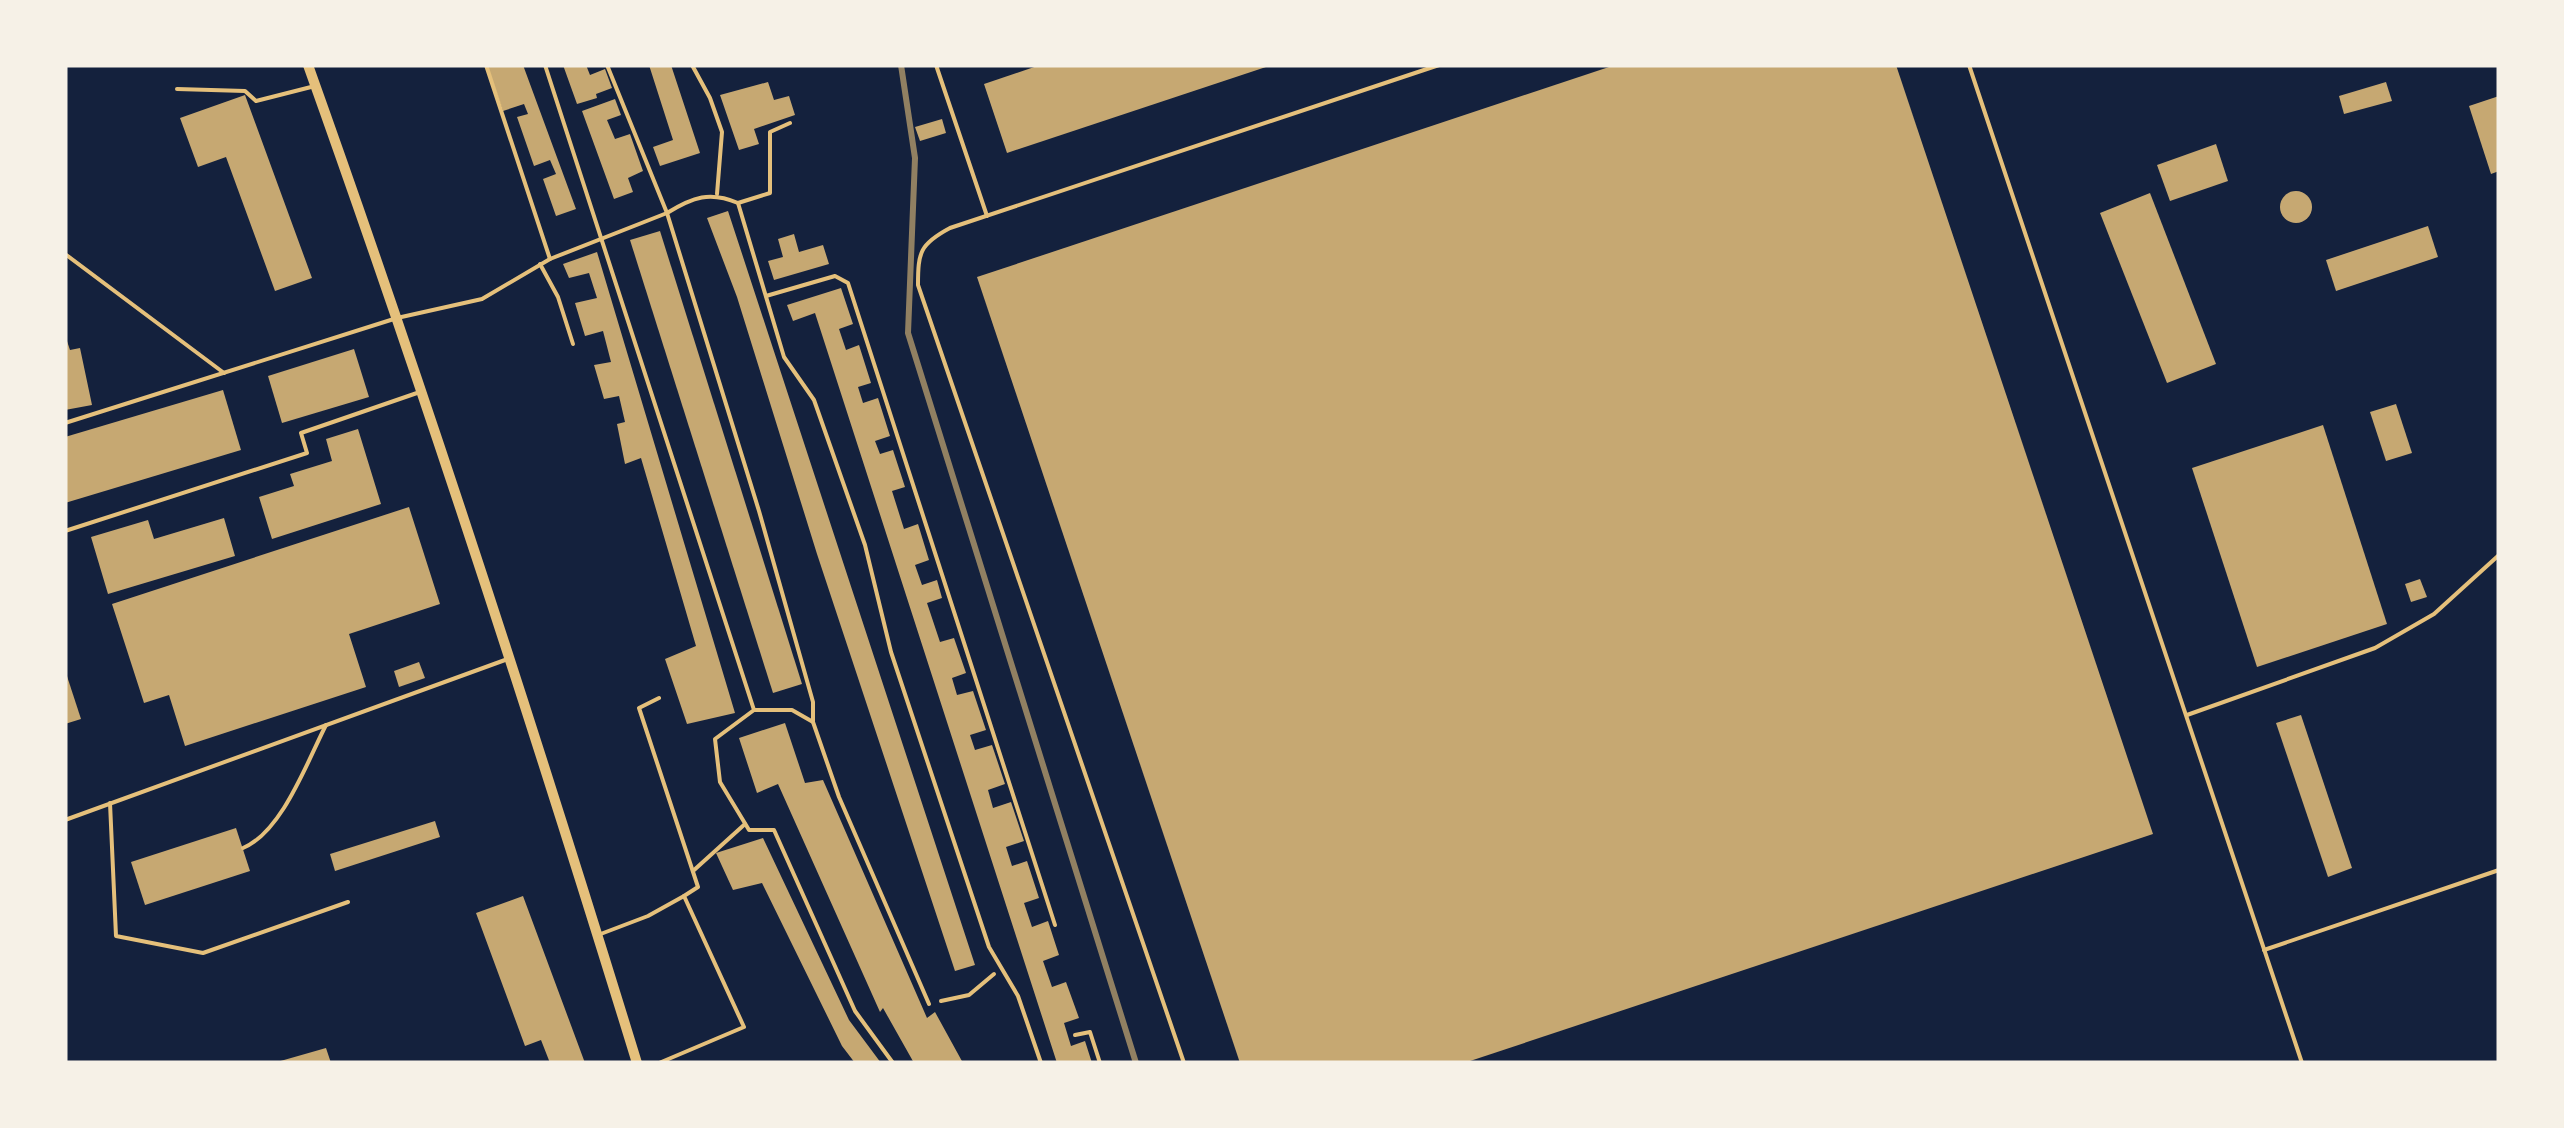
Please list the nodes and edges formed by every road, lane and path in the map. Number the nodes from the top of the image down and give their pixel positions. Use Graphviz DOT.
graph roads {
  1 [pos="308,65"];
  2 [pos="486,65"];
  3 [pos="544,65"];
  4 [pos="608,65"];
  5 [pos="692,65"];
  6 [pos="936,65"];
  7 [pos="1439,65"];
  8 [pos="1969,65"];
  9 [pos="315,86"];
  10 [pos="177,89"];
  11 [pos="790,123"];
  12 [pos="718,194"];
  13 [pos="738,203"];
  14 [pos="668,213"];
  15 [pos="987,216"];
  16 [pos="602,238"];
  17 [pos="65,254"];
  18 [pos="550,259"];
  19 [pos="540,264"];
  20 [pos="766,296"];
  21 [pos="397,318"];
  22 [pos="573,344"];
  23 [pos="224,373"];
  24 [pos="422,392"];
  25 [pos="65,423"];
  26 [pos="65,530"];
  27 [pos="2499,555"];
  28 [pos="510,659"];
  29 [pos="659,698"];
  30 [pos="754,710"];
  31 [pos="2186,716"];
  32 [pos="813,722"];
  33 [pos="326,725"];
  34 [pos="110,803"];
  35 [pos="65,820"];
  36 [pos="745,824"];
  37 [pos="242,848"];
  38 [pos="2499,870"];
  39 [pos="693,871"];
  40 [pos="684,896"];
  41 [pos="348,902"];
  42 [pos="1056,925"];
  43 [pos="598,935"];
  44 [pos="2264,950"];
  45 [pos="1001,968"];
  46 [pos="929,1004"];
  47 [pos="1075,1035"];
  48 [pos="637,1063"];
  49 [pos="659,1063"];
  50 [pos="894,1063"];
  51 [pos="1041,1063"];
  52 [pos="1100,1063"];
  53 [pos="1184,1063"];
  54 [pos="2302,1063"];
  1 -- 9 [label="street"];
  2 -- 18 [label="lane"];
  3 -- 16 [label="lane"];
  4 -- 14 [label="lane"];
  5 -- 12 [label="lane"];
  6 -- 15 [label="lane"];
  7 -- 15 [label="lane"];
  8 -- 31 [label="lane"];
  9 -- 10 [label="lane"];
  9 -- 21 [label="street"];
  11 -- 13 [label="lane"];
  12 -- 13 [label="lane"];
  12 -- 14 [label="lane"];
  13 -- 20 [label="lane"];
  14 -- 16 [label="lane"];
  14 -- 32 [label="lane"];
  15 -- 53 [label="lane"];
  16 -- 18 [label="lane"];
  16 -- 30 [label="lane"];
  17 -- 23 [label="lane"];
  18 -- 19 [label="lane"];
  19 -- 21 [label="lane"];
  19 -- 22 [label="lane"];
  20 -- 42 [label="lane"];
  20 -- 45 [label="lane"];
  21 -- 23 [label="lane"];
  21 -- 24 [label="street"];
  23 -- 25 [label="lane"];
  24 -- 26 [label="lane"];
  24 -- 28 [label="street"];
  27 -- 31 [label="lane"];
  28 -- 33 [label="lane"];
  28 -- 43 [label="street"];
  29 -- 39 [label="lane"];
  30 -- 32 [label="lane"];
  30 -- 36 [label="lane"];
  31 -- 44 [label="lane"];
  32 -- 46 [label="lane"];
  33 -- 34 [label="lane"];
  33 -- 37 [label="lane"];
  34 -- 35 [label="lane"];
  34 -- 41 [label="lane"];
  36 -- 39 [label="lane"];
  36 -- 50 [label="lane"];
  38 -- 44 [label="lane"];
  39 -- 40 [label="lane"];
  40 -- 43 [label="lane"];
  40 -- 49 [label="lane"];
  43 -- 48 [label="street"];
  44 -- 54 [label="lane"];
  45 -- 46 [label="path"];
  45 -- 51 [label="lane"];
  47 -- 52 [label="lane"];
}
